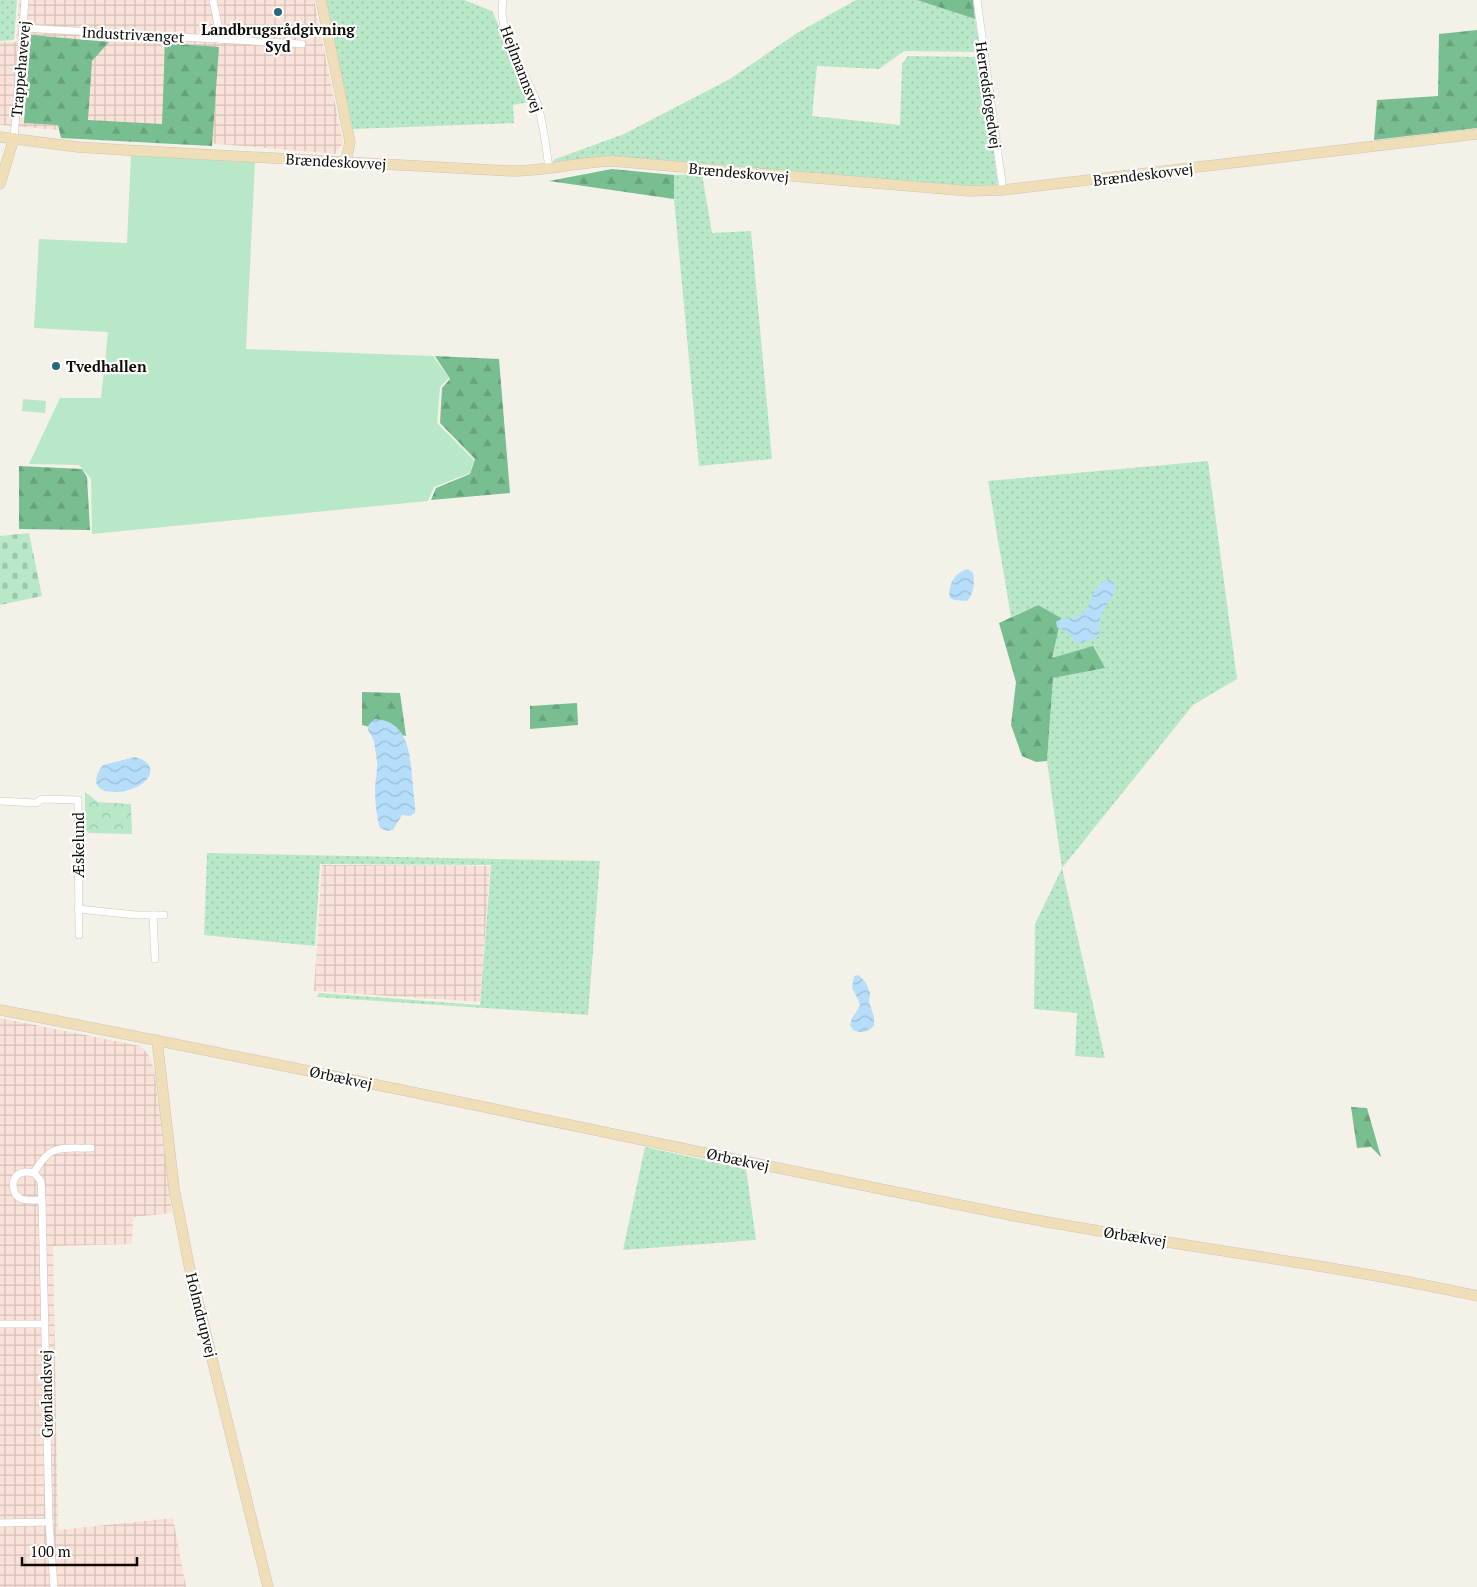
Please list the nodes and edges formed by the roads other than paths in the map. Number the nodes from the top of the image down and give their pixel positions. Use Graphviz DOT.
graph roads {
  1 [pos="25,0"];
  2 [pos="213,0"];
  3 [pos="321,0"];
  4 [pos="503,0"];
  5 [pos="977,0"];
  6 [pos="23,28"];
  7 [pos="221,40"];
  8 [pos="302,44"];
  9 [pos="1477,134"];
  10 [pos="0,137"];
  11 [pos="14,138"];
  12 [pos="346,162"];
  13 [pos="549,168"];
  14 [pos="0,184"];
  15 [pos="1002,190"];
  16 [pos="0,801"];
  17 [pos="78,910"];
  18 [pos="154,914"];
  19 [pos="164,914"];
  20 [pos="78,935"];
  21 [pos="155,959"];
  22 [pos="0,1010"];
  23 [pos="157,1040"];
  24 [pos="91,1148"];
  25 [pos="34,1173"];
  26 [pos="42,1200"];
  27 [pos="1477,1296"];
  28 [pos="0,1324"];
  29 [pos="44,1324"];
  30 [pos="49,1522"];
  31 [pos="0,1523"];
  32 [pos="54,1587"];
  33 [pos="268,1587"];
  1 -- 6 [label="street, Trappehavevej"];
  2 -- 7 [label="street"];
  3 -- 12 [label="street"];
  4 -- 13 [label="street, Hejlmannsvej"];
  5 -- 15 [label="street, Herredsfogedvej"];
  6 -- 7 [label="street, Industrivænget"];
  6 -- 11 [label="street, Trappehavevej"];
  7 -- 8 [label="street, Industrivænget"];
  9 -- 15 [label="street, Brændeskovvej"];
  10 -- 11 [label="street, Brændeskovvej"];
  11 -- 12 [label="street, Brændeskovvej"];
  11 -- 14 [label="street"];
  12 -- 13 [label="street, Brændeskovvej"];
  13 -- 15 [label="street, Brændeskovvej"];
  16 -- 17 [label="street, Æskelund"];
  17 -- 18 [label="street"];
  17 -- 20 [label="street, Æskelund"];
  18 -- 19 [label="street"];
  18 -- 21 [label="street"];
  22 -- 23 [label="street, Ørbækvej"];
  23 -- 27 [label="street, Ørbækvej"];
  23 -- 33 [label="street, Holmdrupvej"];
  24 -- 25 [label="street"];
  25 -- 26 [label="street, Grønlandsvej"];
  25 -- 26 [label="street"];
  26 -- 29 [label="street, Grønlandsvej"];
  28 -- 29 [label="street"];
  29 -- 30 [label="street, Grønlandsvej"];
  30 -- 31 [label="street"];
  30 -- 32 [label="street, Grønlandsvej"];
}
